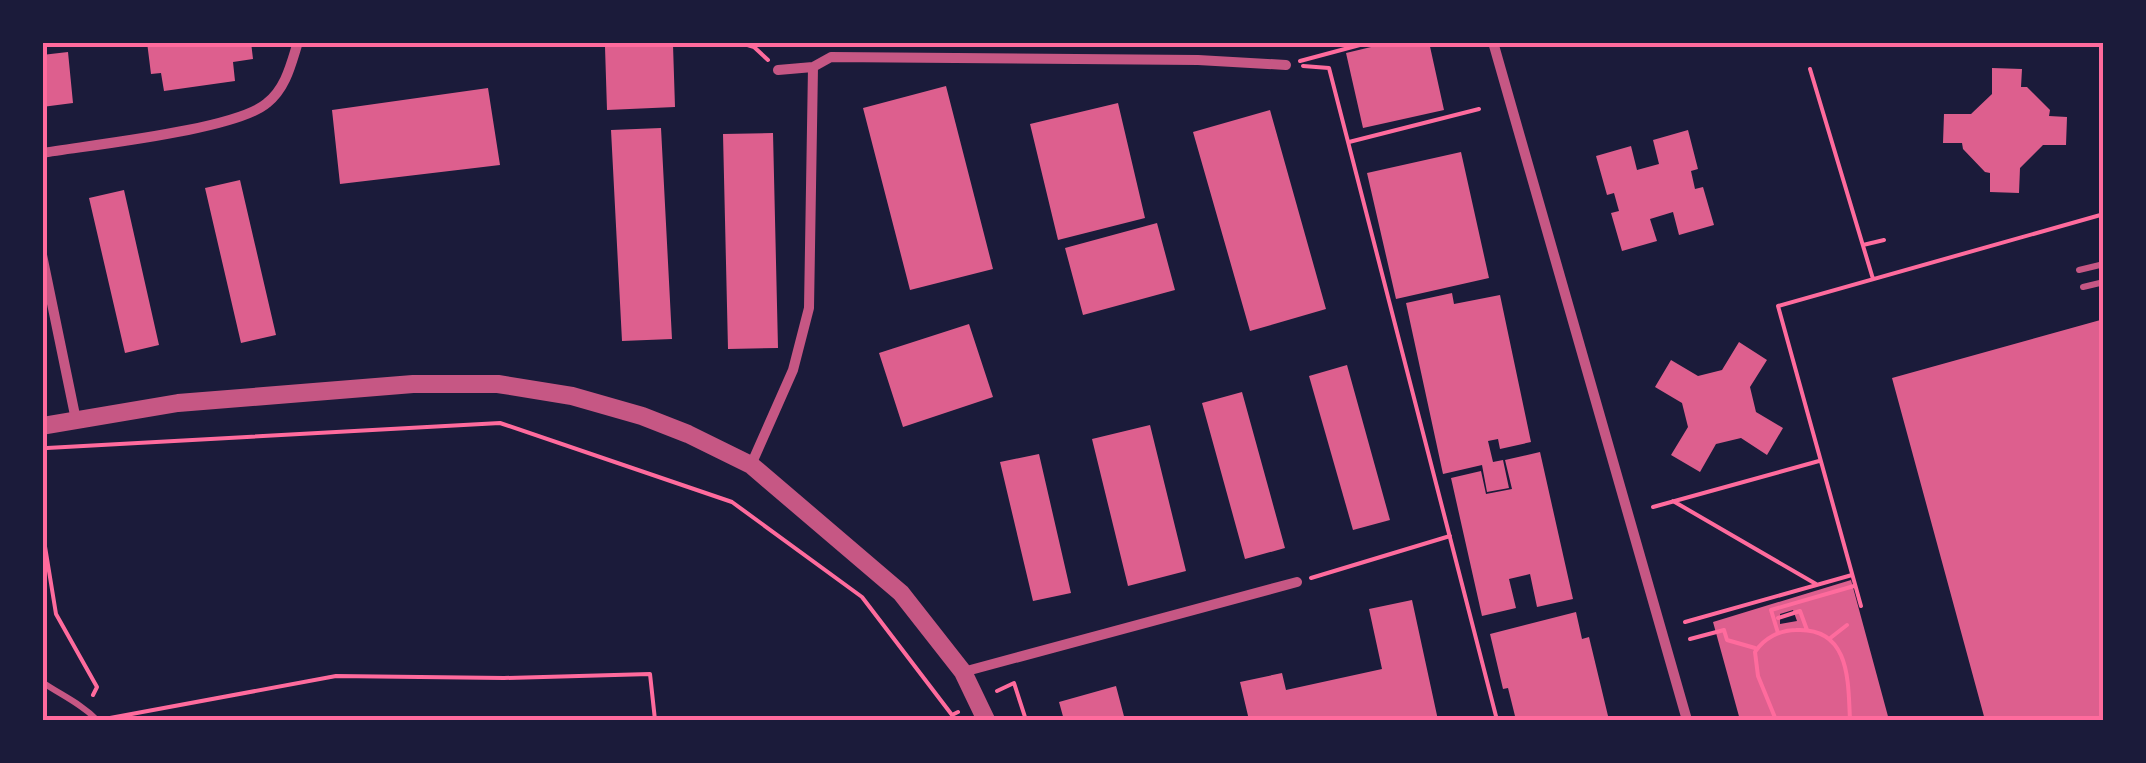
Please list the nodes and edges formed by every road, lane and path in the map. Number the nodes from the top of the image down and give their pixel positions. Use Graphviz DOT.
graph roads {
  1 [pos="298,42"];
  2 [pos="738,42"];
  3 [pos="1371,42"];
  4 [pos="1493,42"];
  5 [pos="1286,65"];
  6 [pos="813,66"];
  7 [pos="1810,68"];
  8 [pos="778,70"];
  9 [pos="1479,109"];
  10 [pos="1348,142"];
  11 [pos="42,153"];
  12 [pos="2104,214"];
  13 [pos="1884,240"];
  14 [pos="1863,245"];
  15 [pos="42,254"];
  16 [pos="2104,264"];
  17 [pos="2079,270"];
  18 [pos="1873,279"];
  19 [pos="2104,282"];
  20 [pos="2083,287"];
  21 [pos="76,420"];
  22 [pos="42,426"];
  23 [pos="42,449"];
  24 [pos="1819,461"];
  25 [pos="751,465"];
  26 [pos="1672,502"];
  27 [pos="1653,507"];
  28 [pos="42,528"];
  29 [pos="1450,536"];
  30 [pos="1852,575"];
  31 [pos="1297,582"];
  32 [pos="1818,585"];
  33 [pos="1856,585"];
  34 [pos="1861,606"];
  35 [pos="1778,618"];
  36 [pos="1685,622"];
  37 [pos="1847,625"];
  38 [pos="1806,630"];
  39 [pos="1778,634"];
  40 [pos="1829,638"];
  41 [pos="1690,640"];
  42 [pos="1757,649"];
  43 [pos="963,672"];
  44 [pos="42,682"];
  45 [pos="977,700"];
  46 [pos="86,708"];
  47 [pos="98,720"];
  48 [pos="655,720"];
  49 [pos="986,720"];
  50 [pos="1026,720"];
  51 [pos="1497,720"];
  52 [pos="1687,720"];
  53 [pos="1776,720"];
  54 [pos="1850,720"];
  1 -- 11 [label="street"];
  2 -- 8 [label="path"];
  3 -- 5 [label="path"];
  4 -- 52 [label="street"];
  5 -- 6 [label="street"];
  5 -- 10 [label="path"];
  6 -- 8 [label="street"];
  6 -- 25 [label="street"];
  7 -- 14 [label="path"];
  9 -- 10 [label="path"];
  10 -- 29 [label="path"];
  12 -- 18 [label="path"];
  13 -- 14 [label="path"];
  14 -- 18 [label="path"];
  15 -- 21 [label="street"];
  16 -- 17 [label="lane"];
  18 -- 24 [label="path"];
  19 -- 20 [label="lane"];
  21 -- 22 [label="street"];
  21 -- 25 [label="street"];
  23 -- 45 [label="path"];
  24 -- 26 [label="path"];
  24 -- 30 [label="path"];
  25 -- 43 [label="street"];
  26 -- 27 [label="path"];
  26 -- 32 [label="path"];
  28 -- 46 [label="path"];
  29 -- 31 [label="path"];
  29 -- 51 [label="path"];
  30 -- 32 [label="path"];
  30 -- 33 [label="path"];
  31 -- 43 [label="street"];
  32 -- 36 [label="path"];
  33 -- 34 [label="path"];
  33 -- 39 [label="path"];
  35 -- 38 [label="path"];
  37 -- 40 [label="path"];
  38 -- 39 [label="path"];
  38 -- 40 [label="path"];
  39 -- 42 [label="path"];
  40 -- 54 [label="path"];
  41 -- 42 [label="path"];
  42 -- 53 [label="path"];
  43 -- 45 [label="street"];
  44 -- 46 [label="lane"];
  45 -- 49 [label="street"];
  45 -- 50 [label="path"];
  46 -- 47 [label="lane"];
  47 -- 48 [label="path"];
}
